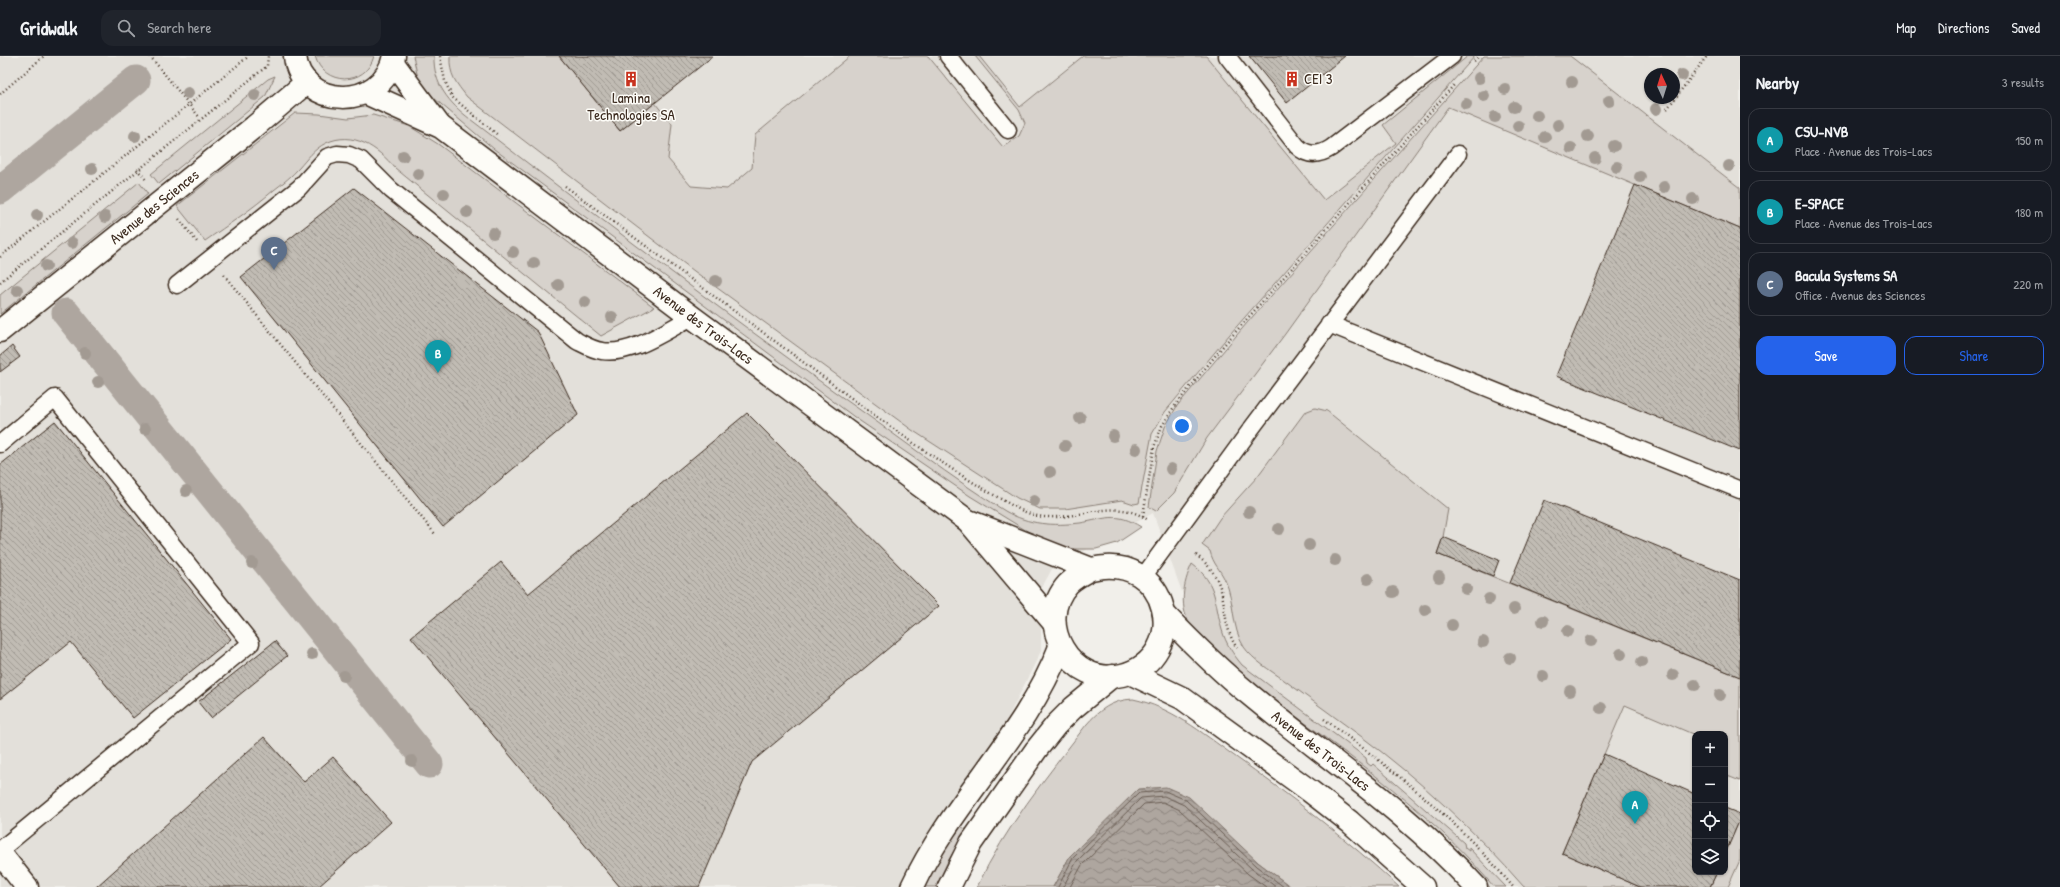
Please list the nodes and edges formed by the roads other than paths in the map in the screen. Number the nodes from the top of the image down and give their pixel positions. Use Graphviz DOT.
graph roads {
  1 [pos="295,56"];
  2 [pos="948,56"];
  3 [pos="1226,56"];
  4 [pos="1452,56"];
  5 [pos="393,60"];
  6 [pos="307,82"];
  7 [pos="366,93"];
  8 [pos="441,127"];
  9 [pos="1008,130"];
  10 [pos="1458,154"];
  11 [pos="177,285"];
  12 [pos="692,317"];
  13 [pos="1329,324"];
  14 [pos="0,331"];
  15 [pos="0,444"];
  16 [pos="1740,490"];
  17 [pos="968,521"];
  18 [pos="1091,569"];
  19 [pos="1143,577"];
  20 [pos="1165,615"];
  21 [pos="1054,623"];
  22 [pos="1060,647"];
  23 [pos="1121,675"];
  24 [pos="0,850"];
  25 [pos="0,853"];
  26 [pos="27,887"];
  27 [pos="912,887"];
  28 [pos="949,887"];
  29 [pos="1423,887"];
  30 [pos="1476,887"];
  1 -- 6 [label="main road"];
  2 -- 9 [label="lane"];
  3 -- 4 [label="lane"];
  5 -- 7 [label="main road"];
  5 -- 8 [label="main road, Avenue des Trois-Lacs"];
  6 -- 7 [label="main road"];
  6 -- 14 [label="main road, Avenue des Sciences"];
  7 -- 8 [label="main road, Avenue des Trois-Lacs"];
  8 -- 12 [label="main road, Avenue des Trois-Lacs"];
  10 -- 13 [label="lane"];
  11 -- 12 [label="lane"];
  12 -- 17 [label="main road, Avenue des Trois-Lacs"];
  13 -- 16 [label="lane"];
  13 -- 19 [label="lane"];
  15 -- 24 [label="lane"];
  17 -- 18 [label="main road, Avenue des Trois-Lacs"];
  17 -- 21 [label="main road, Avenue des Trois-Lacs"];
  18 -- 19 [label="main road, Avenue des Trois-Lacs"];
  18 -- 21 [label="main road, Avenue des Trois-Lacs"];
  19 -- 20 [label="main road, Avenue des Trois-Lacs"];
  20 -- 23 [label="main road, Avenue des Trois-Lacs"];
  20 -- 30 [label="main road, Avenue des Trois-Lacs"];
  21 -- 22 [label="main road, Avenue des Trois-Lacs"];
  22 -- 23 [label="main road, Avenue des Trois-Lacs"];
  22 -- 27 [label="main road"];
  23 -- 28 [label="main road"];
  23 -- 29 [label="main road, Avenue des Trois-Lacs"];
  25 -- 26 [label="main road"];
}
